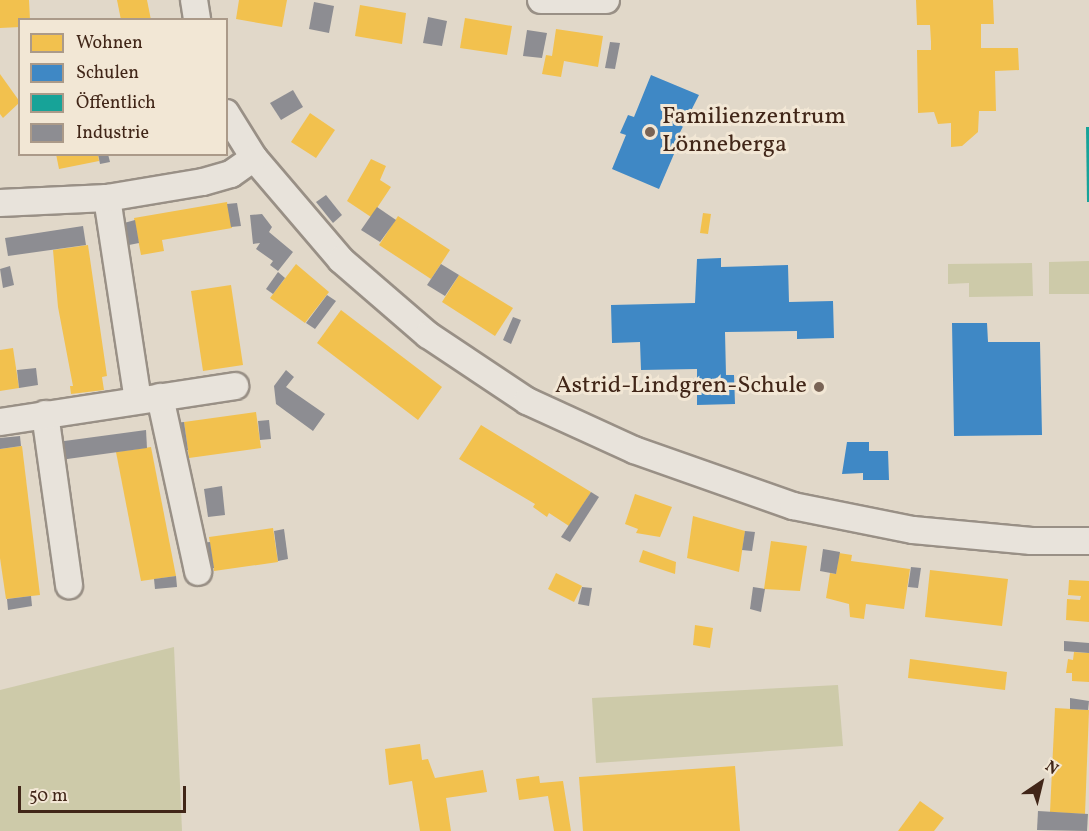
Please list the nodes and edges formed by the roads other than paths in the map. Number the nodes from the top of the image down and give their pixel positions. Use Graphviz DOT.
graph roads {
  1 [pos="194,0"];
  2 [pos="541,0"];
  3 [pos="606,0"];
  4 [pos="197,18"];
  5 [pos="228,116"];
  6 [pos="254,158"];
  7 [pos="107,198"];
  8 [pos="0,203"];
  9 [pos="235,386"];
  10 [pos="149,398"];
  11 [pos="45,414"];
  12 [pos="0,422"];
  13 [pos="1089,541"];
  14 [pos="198,572"];
  15 [pos="69,585"];
  1 -- 4 [label="street"];
  2 -- 3 [label="street"];
  5 -- 6 [label="street"];
  6 -- 7 [label="street"];
  6 -- 13 [label="street"];
  7 -- 8 [label="street"];
  7 -- 10 [label="street"];
  9 -- 10 [label="street"];
  10 -- 11 [label="street"];
  10 -- 14 [label="street"];
  11 -- 12 [label="street"];
  11 -- 15 [label="street"];
}
